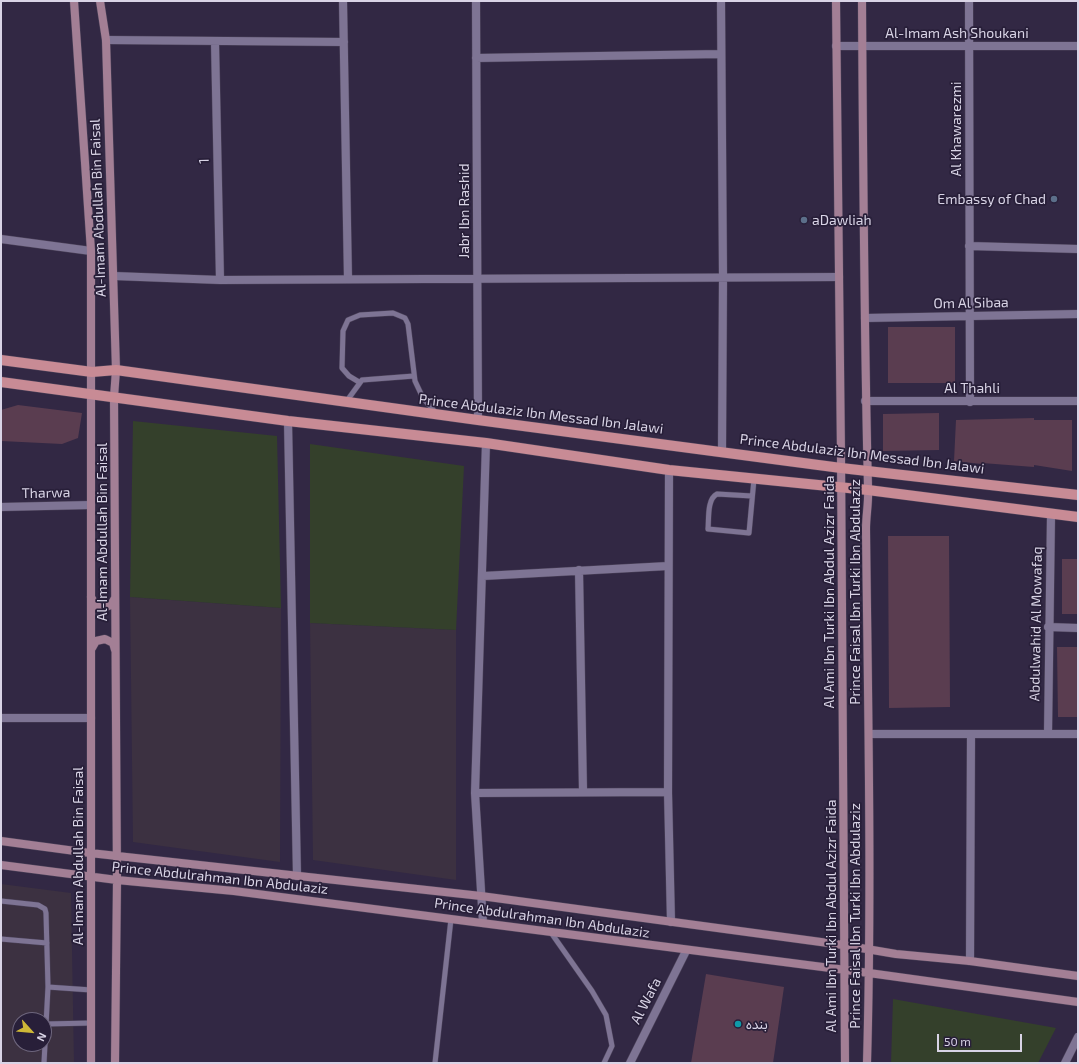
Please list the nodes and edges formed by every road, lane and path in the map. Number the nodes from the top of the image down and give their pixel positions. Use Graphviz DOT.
graph roads {
  1 [pos="74,1"];
  2 [pos="100,1"];
  3 [pos="343,1"];
  4 [pos="476,1"];
  5 [pos="721,1"];
  6 [pos="836,1"];
  7 [pos="862,1"];
  8 [pos="969,1"];
  9 [pos="106,40"];
  10 [pos="215,42"];
  11 [pos="344,42"];
  12 [pos="836,46"];
  13 [pos="969,46"];
  14 [pos="1078,46"];
  15 [pos="862,47"];
  16 [pos="721,54"];
  17 [pos="476,58"];
  18 [pos="1,238"];
  19 [pos="969,246"];
  20 [pos="1078,249"];
  21 [pos="91,251"];
  22 [pos="114,276"];
  23 [pos="723,277"];
  24 [pos="839,277"];
  25 [pos="348,279"];
  26 [pos="477,279"];
  27 [pos="220,280"];
  28 [pos="1078,314"];
  29 [pos="969,316"];
  30 [pos="864,318"];
  31 [pos="1,360"];
  32 [pos="116,370"];
  33 [pos="92,372"];
  34 [pos="414,376"];
  35 [pos="1,382"];
  36 [pos="359,382"];
  37 [pos="91,395"];
  38 [pos="114,397"];
  39 [pos="1078,400"];
  40 [pos="865,401"];
  41 [pos="346,402"];
  42 [pos="970,402"];
  43 [pos="437,415"];
  44 [pos="478,420"];
  45 [pos="288,421"];
  46 [pos="486,443"];
  47 [pos="722,451"];
  48 [pos="842,468"];
  49 [pos="669,470"];
  50 [pos="867,470"];
  51 [pos="754,479"];
  52 [pos="842,487"];
  53 [pos="868,490"];
  54 [pos="1078,495"];
  55 [pos="752,496"];
  56 [pos="91,505"];
  57 [pos="1,507"];
  58 [pos="1051,514"];
  59 [pos="1078,518"];
  60 [pos="668,566"];
  61 [pos="579,570"];
  62 [pos="483,576"];
  63 [pos="116,593"];
  64 [pos="91,597"];
  65 [pos="1048,627"];
  66 [pos="1078,628"];
  67 [pos="116,652"];
  68 [pos="91,655"];
  69 [pos="1,718"];
  70 [pos="91,718"];
  71 [pos="869,734"];
  72 [pos="971,734"];
  73 [pos="1048,734"];
  74 [pos="1078,734"];
  75 [pos="583,791"];
  76 [pos="668,792"];
  77 [pos="475,793"];
  78 [pos="1,841"];
  79 [pos="90,853"];
  80 [pos="117,855"];
  81 [pos="1,865"];
  82 [pos="297,876"];
  83 [pos="90,877"];
  84 [pos="118,880"];
  85 [pos="481,896"];
  86 [pos="1,901"];
  87 [pos="451,919"];
  88 [pos="671,922"];
  89 [pos="483,923"];
  90 [pos="552,934"];
  91 [pos="1,939"];
  92 [pos="47,943"];
  93 [pos="843,945"];
  94 [pos="869,950"];
  95 [pos="686,951"];
  96 [pos="970,961"];
  97 [pos="843,970"];
  98 [pos="869,973"];
  99 [pos="1078,976"];
  100 [pos="48,987"];
  101 [pos="91,990"];
  102 [pos="1078,1002"];
  103 [pos="47,1012"];
  104 [pos="91,1023"];
  105 [pos="52,1024"];
  106 [pos="1078,1038"];
  107 [pos="45,1052"];
  108 [pos="44,1063"];
  109 [pos="91,1063"];
  110 [pos="115,1063"];
  111 [pos="435,1063"];
  112 [pos="604,1063"];
  113 [pos="630,1063"];
  114 [pos="845,1063"];
  115 [pos="867,1063"];
  116 [pos="1065,1063"];
  1 -- 21 [label="street, Al-Imam Abdullah Bin Faisal"];
  2 -- 9 [label="street, Al-Imam Abdullah Bin Faisal"];
  3 -- 11 [label="street"];
  4 -- 17 [label="street, Jabr Ibn Rashid"];
  5 -- 16 [label="street"];
  6 -- 12 [label="street, Al Ami Ibn Turki Ibn Abdul Azizr Faida"];
  7 -- 15 [label="street, Prince Faisal Ibn Turki Ibn Abdulaziz"];
  8 -- 13 [label="street, Al Khawarezmi"];
  9 -- 10 [label="street"];
  9 -- 22 [label="street, Al-Imam Abdullah Bin Faisal"];
  10 -- 11 [label="street"];
  10 -- 27 [label="street, 1"];
  11 -- 25 [label="street"];
  12 -- 15 [label="street, Al-Imam Ash Shoukani"];
  12 -- 24 [label="street, Al Ami Ibn Turki Ibn Abdul Azizr Faida"];
  13 -- 14 [label="street, Al-Imam Ash Shoukani"];
  13 -- 15 [label="street, Al-Imam Ash Shoukani"];
  13 -- 19 [label="street, Al Khawarezmi"];
  15 -- 30 [label="street, Prince Faisal Ibn Turki Ibn Abdulaziz"];
  16 -- 17 [label="street"];
  16 -- 23 [label="street"];
  17 -- 26 [label="street, Jabr Ibn Rashid"];
  18 -- 21 [label="street"];
  19 -- 20 [label="street"];
  19 -- 29 [label="street, Al Khawarezmi"];
  21 -- 33 [label="street, Al-Imam Abdullah Bin Faisal"];
  22 -- 27 [label="street"];
  22 -- 32 [label="street, Al-Imam Abdullah Bin Faisal"];
  23 -- 24 [label="street"];
  23 -- 26 [label="street"];
  23 -- 47 [label="street"];
  24 -- 48 [label="street, Al Ami Ibn Turki Ibn Abdul Azizr Faida"];
  25 -- 26 [label="street"];
  25 -- 27 [label="street"];
  26 -- 44 [label="street, Jabr Ibn Rashid"];
  28 -- 29 [label="street, Om Al Sibaa"];
  29 -- 30 [label="street, Om Al Sibaa"];
  29 -- 42 [label="street, Al Khawarezmi"];
  30 -- 40 [label="street, Prince Faisal Ibn Turki Ibn Abdulaziz"];
  31 -- 33 [label="main road, Prince Abdulaziz Ibn Messad Ibn Jalawi"];
  32 -- 33 [label="main road, Prince Abdulaziz Ibn Messad Ibn Jalawi"];
  32 -- 38 [label="street, Al-Imam Abdullah Bin Faisal"];
  32 -- 41 [label="main road, Prince Abdulaziz Ibn Messad Ibn Jalawi"];
  33 -- 37 [label="street, Al-Imam Abdullah Bin Faisal"];
  34 -- 36 [label="lane"];
  34 -- 36 [label="lane"];
  34 -- 43 [label="lane"];
  35 -- 37 [label="main road"];
  36 -- 41 [label="lane"];
  37 -- 38 [label="main road"];
  37 -- 56 [label="street, Al-Imam Abdullah Bin Faisal"];
  38 -- 45 [label="main road"];
  38 -- 63 [label="street, Al-Imam Abdullah Bin Faisal"];
  39 -- 42 [label="street, Al Thahli"];
  40 -- 42 [label="street, Al Thahli"];
  40 -- 50 [label="street, Prince Faisal Ibn Turki Ibn Abdulaziz"];
  41 -- 43 [label="main road, Prince Abdulaziz Ibn Messad Ibn Jalawi"];
  43 -- 44 [label="main road, Prince Abdulaziz Ibn Messad Ibn Jalawi"];
  44 -- 47 [label="main road, Prince Abdulaziz Ibn Messad Ibn Jalawi"];
  45 -- 46 [label="main road"];
  45 -- 82 [label="street"];
  46 -- 49 [label="main road"];
  46 -- 62 [label="street"];
  47 -- 48 [label="main road, Prince Abdulaziz Ibn Messad Ibn Jalawi"];
  48 -- 50 [label="main road, Prince Abdulaziz Ibn Messad Ibn Jalawi"];
  48 -- 52 [label="street, Al Ami Ibn Turki Ibn Abdul Azizr Faida"];
  49 -- 51 [label="main road"];
  49 -- 60 [label="street"];
  50 -- 53 [label="street, Prince Faisal Ibn Turki Ibn Abdulaziz"];
  50 -- 54 [label="main road, Prince Abdulaziz Ibn Messad Ibn Jalawi"];
  51 -- 52 [label="main road"];
  51 -- 55 [label="lane"];
  52 -- 53 [label="main road"];
  52 -- 93 [label="street, Al Ami Ibn Turki Ibn Abdul Azizr Faida"];
  53 -- 58 [label="main road"];
  53 -- 71 [label="street, Prince Faisal Ibn Turki Ibn Abdulaziz"];
  55 -- 55 [label="lane"];
  56 -- 57 [label="street, Tharwa"];
  56 -- 64 [label="street, Al-Imam Abdullah Bin Faisal"];
  58 -- 59 [label="main road"];
  58 -- 65 [label="street, Abdulwahid Al Mowafaq"];
  60 -- 61 [label="street"];
  60 -- 76 [label="street"];
  61 -- 62 [label="street"];
  61 -- 75 [label="street"];
  62 -- 77 [label="street"];
  63 -- 64 [label="street"];
  63 -- 67 [label="street, Al-Imam Abdullah Bin Faisal"];
  64 -- 68 [label="street, Al-Imam Abdullah Bin Faisal"];
  65 -- 66 [label="street"];
  65 -- 73 [label="street, Abdulwahid Al Mowafaq"];
  67 -- 68 [label="street"];
  67 -- 80 [label="street, Al-Imam Abdullah Bin Faisal"];
  68 -- 70 [label="street, Al-Imam Abdullah Bin Faisal"];
  69 -- 70 [label="street"];
  70 -- 79 [label="street, Al-Imam Abdullah Bin Faisal"];
  71 -- 72 [label="street"];
  71 -- 94 [label="street, Prince Faisal Ibn Turki Ibn Abdulaziz"];
  72 -- 73 [label="street"];
  72 -- 96 [label="street"];
  73 -- 74 [label="street"];
  75 -- 76 [label="street"];
  75 -- 77 [label="street"];
  76 -- 88 [label="street"];
  77 -- 85 [label="street"];
  78 -- 79 [label="street, Prince Abdulrahman Ibn Abdulaziz"];
  79 -- 80 [label="street, Prince Abdulrahman Ibn Abdulaziz"];
  79 -- 83 [label="street, Al-Imam Abdullah Bin Faisal"];
  80 -- 82 [label="street, Prince Abdulrahman Ibn Abdulaziz"];
  80 -- 84 [label="street, Al-Imam Abdullah Bin Faisal"];
  81 -- 83 [label="street, Prince Abdulrahman Ibn Abdulaziz"];
  82 -- 85 [label="street, Prince Abdulrahman Ibn Abdulaziz"];
  83 -- 84 [label="street, Prince Abdulrahman Ibn Abdulaziz"];
  83 -- 101 [label="street, Al-Imam Abdullah Bin Faisal"];
  84 -- 87 [label="street, Prince Abdulrahman Ibn Abdulaziz"];
  84 -- 110 [label="street, Al-Imam Abdullah Bin Faisal"];
  85 -- 88 [label="street, Prince Abdulrahman Ibn Abdulaziz"];
  85 -- 89 [label="street"];
  86 -- 92 [label="lane"];
  87 -- 89 [label="street, Prince Abdulrahman Ibn Abdulaziz"];
  87 -- 111 [label="lane"];
  88 -- 93 [label="street, Prince Abdulrahman Ibn Abdulaziz"];
  89 -- 90 [label="street, Prince Abdulrahman Ibn Abdulaziz"];
  90 -- 95 [label="street, Prince Abdulrahman Ibn Abdulaziz"];
  90 -- 112 [label="lane"];
  91 -- 92 [label="lane"];
  92 -- 100 [label="lane"];
  93 -- 94 [label="street, Prince Abdulrahman Ibn Abdulaziz"];
  93 -- 97 [label="street, Al Ami Ibn Turki Ibn Abdul Azizr Faida"];
  94 -- 96 [label="street, Prince Abdulrahman Ibn Abdulaziz"];
  94 -- 98 [label="street, Prince Faisal Ibn Turki Ibn Abdulaziz"];
  95 -- 97 [label="street, Prince Abdulrahman Ibn Abdulaziz"];
  95 -- 113 [label="street, Al Wafa"];
  96 -- 99 [label="street, Prince Abdulrahman Ibn Abdulaziz"];
  97 -- 98 [label="street, Prince Abdulrahman Ibn Abdulaziz"];
  97 -- 114 [label="street, Al Ami Ibn Turki Ibn Abdul Azizr Faida"];
  98 -- 102 [label="street, Prince Abdulrahman Ibn Abdulaziz"];
  98 -- 115 [label="street, Prince Faisal Ibn Turki Ibn Abdulaziz"];
  100 -- 101 [label="lane"];
  100 -- 103 [label="lane"];
  101 -- 104 [label="street, Al-Imam Abdullah Bin Faisal"];
  104 -- 105 [label="lane"];
  104 -- 109 [label="street, Al-Imam Abdullah Bin Faisal"];
  106 -- 116 [label="street"];
  107 -- 108 [label="lane"];
}
